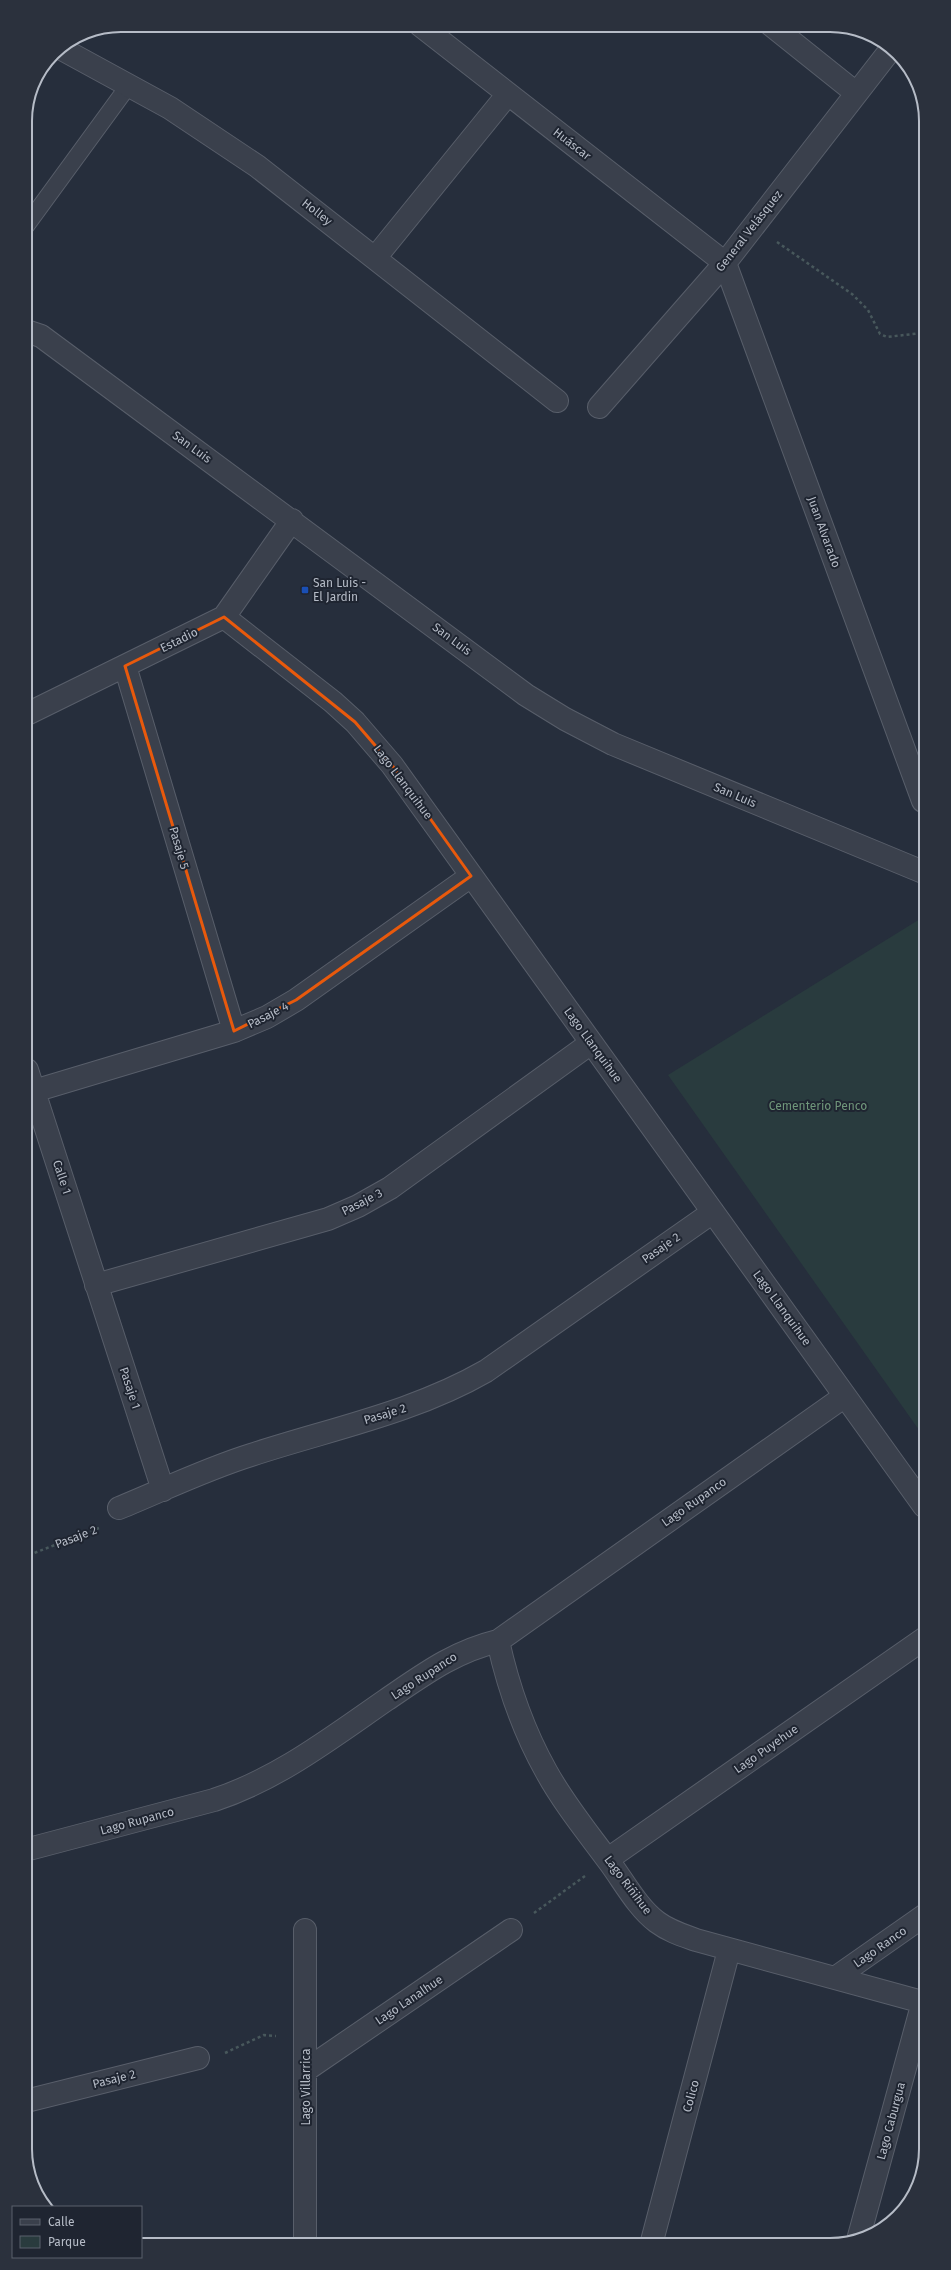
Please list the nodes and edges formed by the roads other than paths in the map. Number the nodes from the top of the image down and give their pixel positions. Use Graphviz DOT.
graph roads {
  1 [pos="429,32"];
  2 [pos="780,32"];
  3 [pos="66,51"];
  4 [pos="887,53"];
  5 [pos="129,85"];
  6 [pos="856,93"];
  7 [pos="508,94"];
  8 [pos="32,218"];
  9 [pos="375,258"];
  10 [pos="725,263"];
  11 [pos="32,333"];
  12 [pos="557,400"];
  13 [pos="599,407"];
  14 [pos="292,520"];
  15 [pos="224,618"];
  16 [pos="125,666"];
  17 [pos="32,712"];
  18 [pos="919,790"];
  19 [pos="919,870"];
  20 [pos="472,876"];
  21 [pos="234,1031"];
  22 [pos="591,1043"];
  23 [pos="32,1085"];
  24 [pos="34,1091"];
  25 [pos="713,1212"];
  26 [pos="96,1285"];
  27 [pos="844,1396"];
  28 [pos="163,1490"];
  29 [pos="919,1499"];
  30 [pos="118,1508"];
  31 [pos="498,1641"];
  32 [pos="919,1642"];
  33 [pos="32,1848"];
  34 [pos="608,1859"];
  35 [pos="919,1919"];
  36 [pos="305,1930"];
  37 [pos="511,1930"];
  38 [pos="730,1950"];
  39 [pos="835,1978"];
  40 [pos="919,2002"];
  41 [pos="919,2021"];
  42 [pos="198,2058"];
  43 [pos="306,2070"];
  44 [pos="32,2100"];
  45 [pos="860,2233"];
  46 [pos="305,2238"];
  47 [pos="653,2238"];
  1 -- 7 [label="street, Huáscar"];
  2 -- 6 [label="street"];
  3 -- 5 [label="street, Holley"];
  4 -- 6 [label="street, General Velásquez"];
  5 -- 8 [label="lane"];
  5 -- 9 [label="street, Holley"];
  6 -- 10 [label="street, General Velásquez"];
  7 -- 9 [label="street"];
  7 -- 10 [label="street, Huáscar"];
  9 -- 12 [label="street, Holley"];
  10 -- 13 [label="street, General Velásquez"];
  10 -- 18 [label="street, Juan Alvarado"];
  11 -- 14 [label="street, San Luis"];
  14 -- 15 [label="street, Estadio"];
  14 -- 19 [label="street, San Luis"];
  15 -- 16 [label="street, Estadio"];
  15 -- 20 [label="street, Lago Llanquihue"];
  16 -- 17 [label="street, Estadio"];
  16 -- 21 [label="street, Pasaje 5"];
  20 -- 21 [label="street, Pasaje 4"];
  20 -- 22 [label="street, Lago Llanquihue"];
  21 -- 24 [label="street, Pasaje 4"];
  22 -- 25 [label="street, Lago Llanquihue"];
  22 -- 26 [label="street, Pasaje 3"];
  23 -- 24 [label="street, Calle 1"];
  24 -- 26 [label="street, Calle 1"];
  25 -- 27 [label="street, Lago Llanquihue"];
  25 -- 28 [label="street, Pasaje 2"];
  26 -- 28 [label="street, Pasaje 1"];
  27 -- 29 [label="street, Lago Llanquihue"];
  27 -- 31 [label="street, Lago Rupanco"];
  28 -- 30 [label="street, Pasaje 2"];
  31 -- 33 [label="street, Lago Rupanco"];
  31 -- 34 [label="street, Lago Riñihue"];
  32 -- 34 [label="street, Lago Puyehue"];
  34 -- 38 [label="street, Lago Riñihue"];
  35 -- 39 [label="street, Lago Ranco"];
  36 -- 43 [label="street, Lago Villarrica"];
  37 -- 43 [label="street, Lago Lanalhue"];
  38 -- 39 [label="street, Lago Riñihue"];
  38 -- 47 [label="street, Colico"];
  39 -- 40 [label="street, Lago Riñihue"];
  41 -- 45 [label="street, Lago Caburgua"];
  42 -- 44 [label="street, Pasaje 2"];
  43 -- 46 [label="street, Lago Villarrica"];
}
